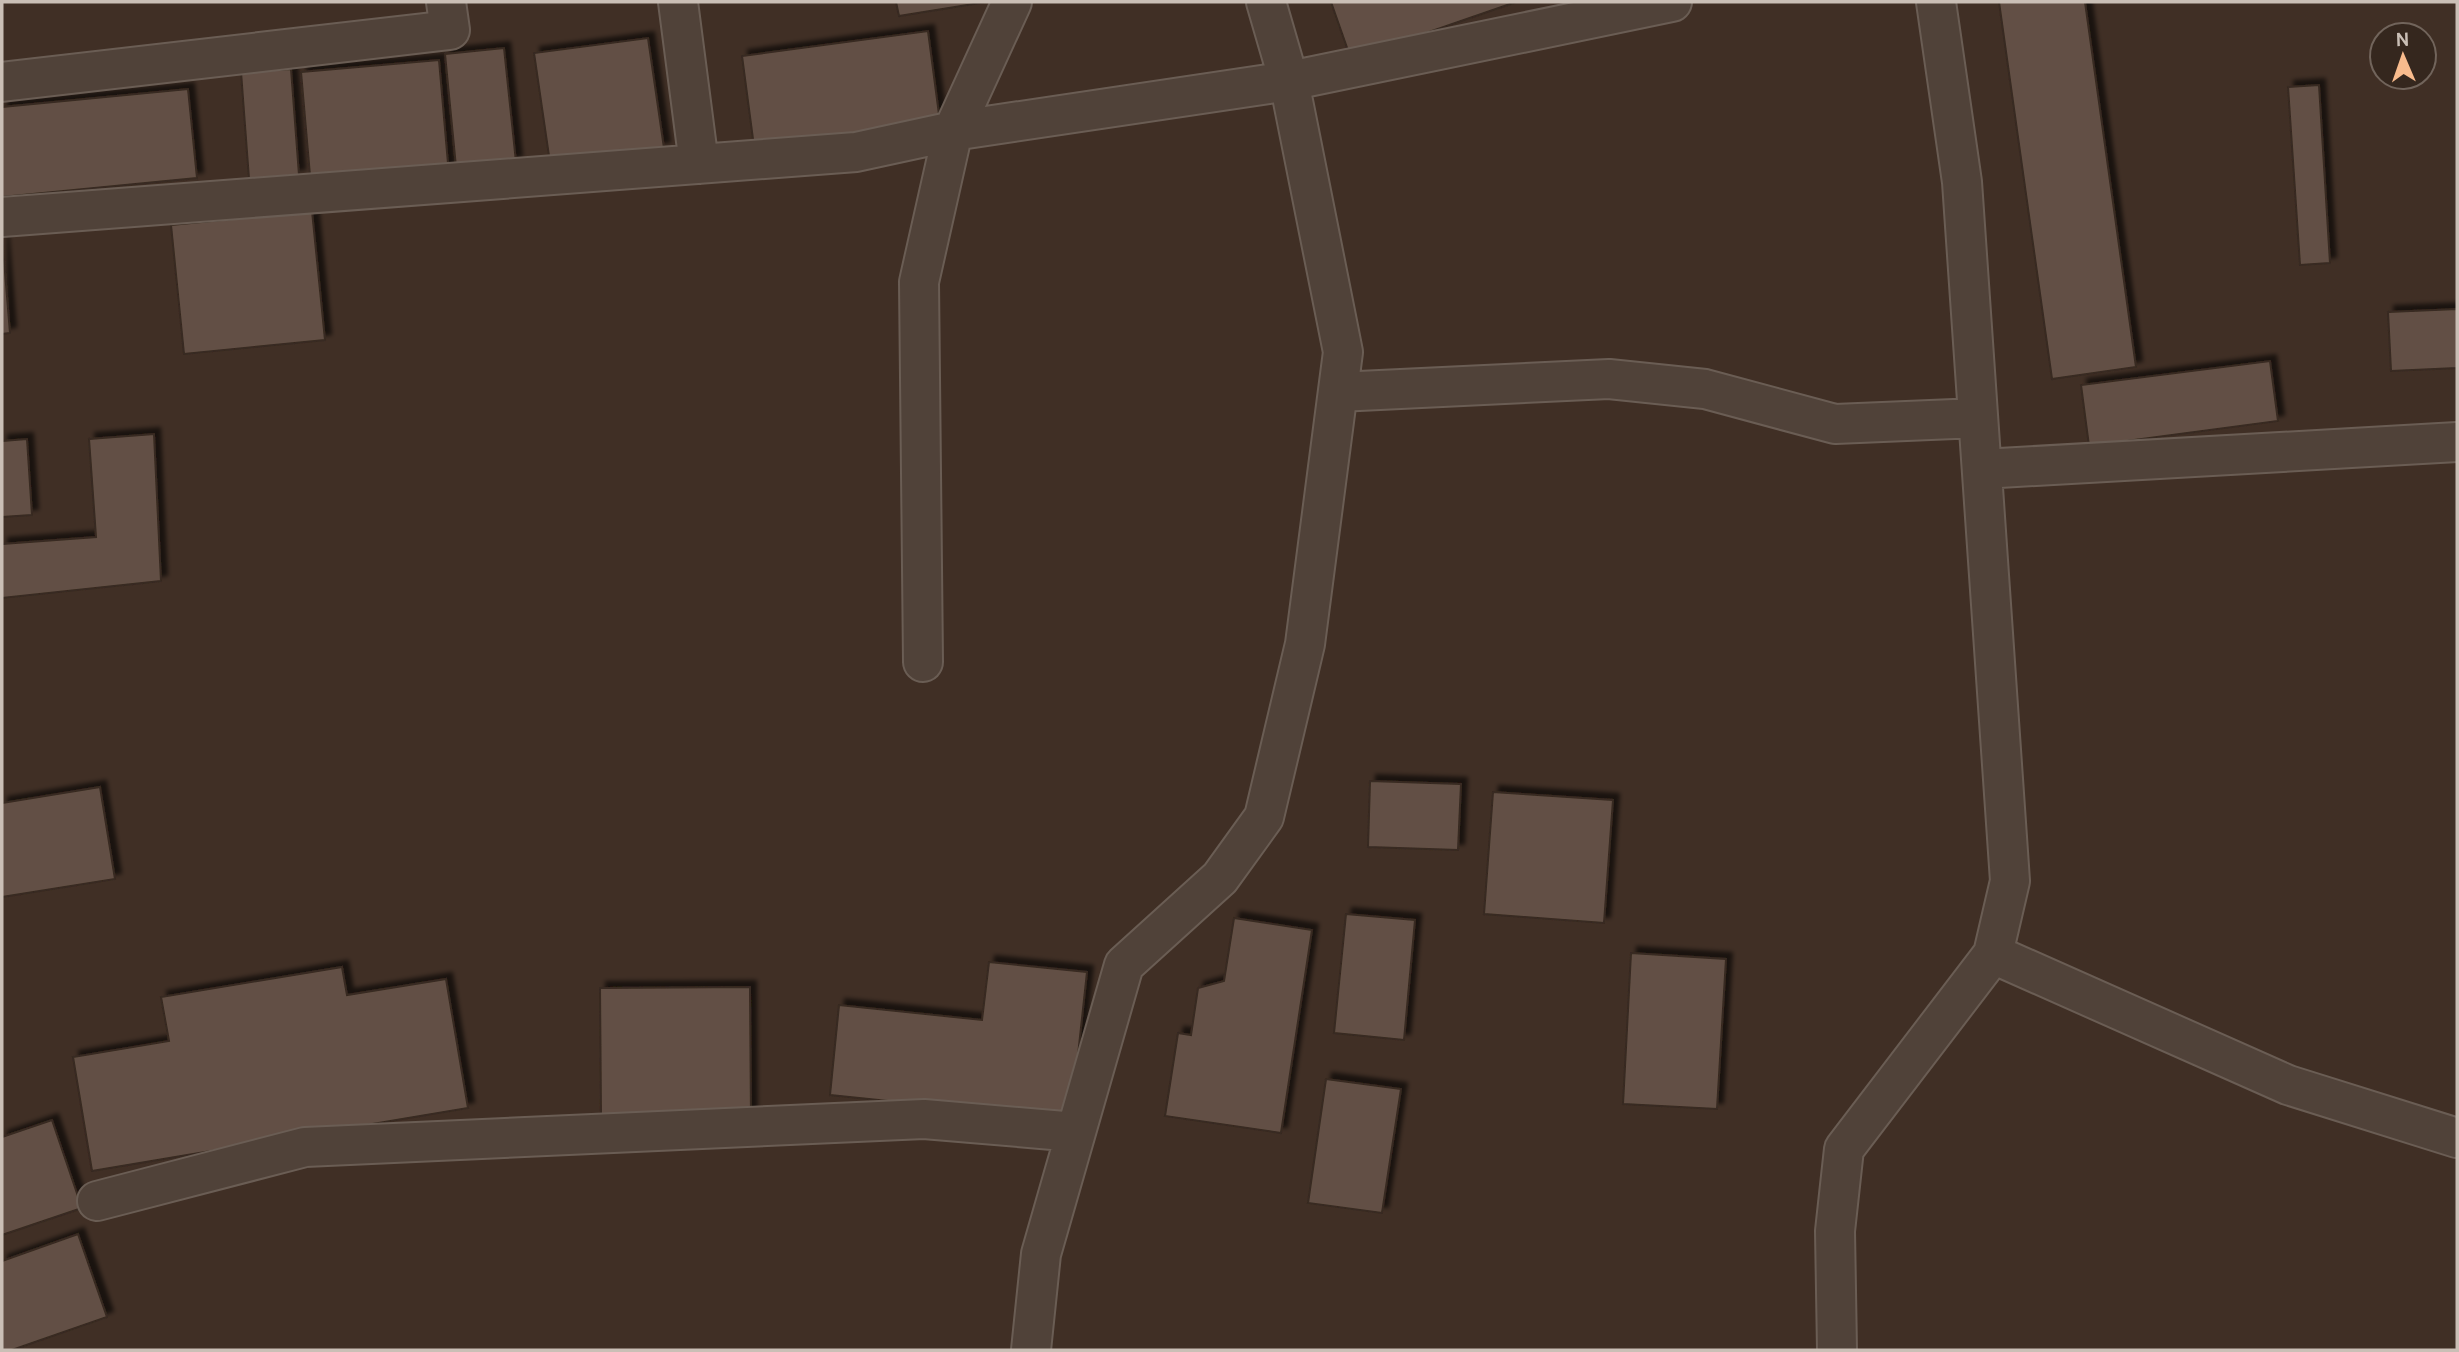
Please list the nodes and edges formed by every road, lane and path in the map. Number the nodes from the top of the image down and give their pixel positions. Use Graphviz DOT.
graph roads {
  1 [pos="446,2"];
  2 [pos="678,2"];
  3 [pos="1012,2"];
  4 [pos="1266,2"];
  5 [pos="1672,2"];
  6 [pos="1936,2"];
  7 [pos="1289,81"];
  8 [pos="2,82"];
  9 [pos="953,131"];
  10 [pos="699,164"];
  11 [pos="2,217"];
  12 [pos="1338,392"];
  13 [pos="1978,418"];
  14 [pos="2457,442"];
  15 [pos="1982,469"];
  16 [pos="923,662"];
  17 [pos="1993,954"];
  18 [pos="1076,1132"];
  19 [pos="2457,1138"];
  20 [pos="97,1201"];
  21 [pos="1031,1350"];
  22 [pos="1837,1350"];
  1 -- 8 [label="street"];
  2 -- 10 [label="street"];
  3 -- 9 [label="street"];
  4 -- 7 [label="street"];
  5 -- 7 [label="street"];
  6 -- 13 [label="street"];
  7 -- 9 [label="street"];
  7 -- 12 [label="street"];
  9 -- 10 [label="street"];
  9 -- 16 [label="street"];
  10 -- 11 [label="street"];
  12 -- 13 [label="street"];
  12 -- 18 [label="street"];
  13 -- 15 [label="street"];
  14 -- 15 [label="street"];
  15 -- 17 [label="street"];
  17 -- 19 [label="street"];
  17 -- 22 [label="street"];
  18 -- 20 [label="street"];
  18 -- 21 [label="street"];
}
